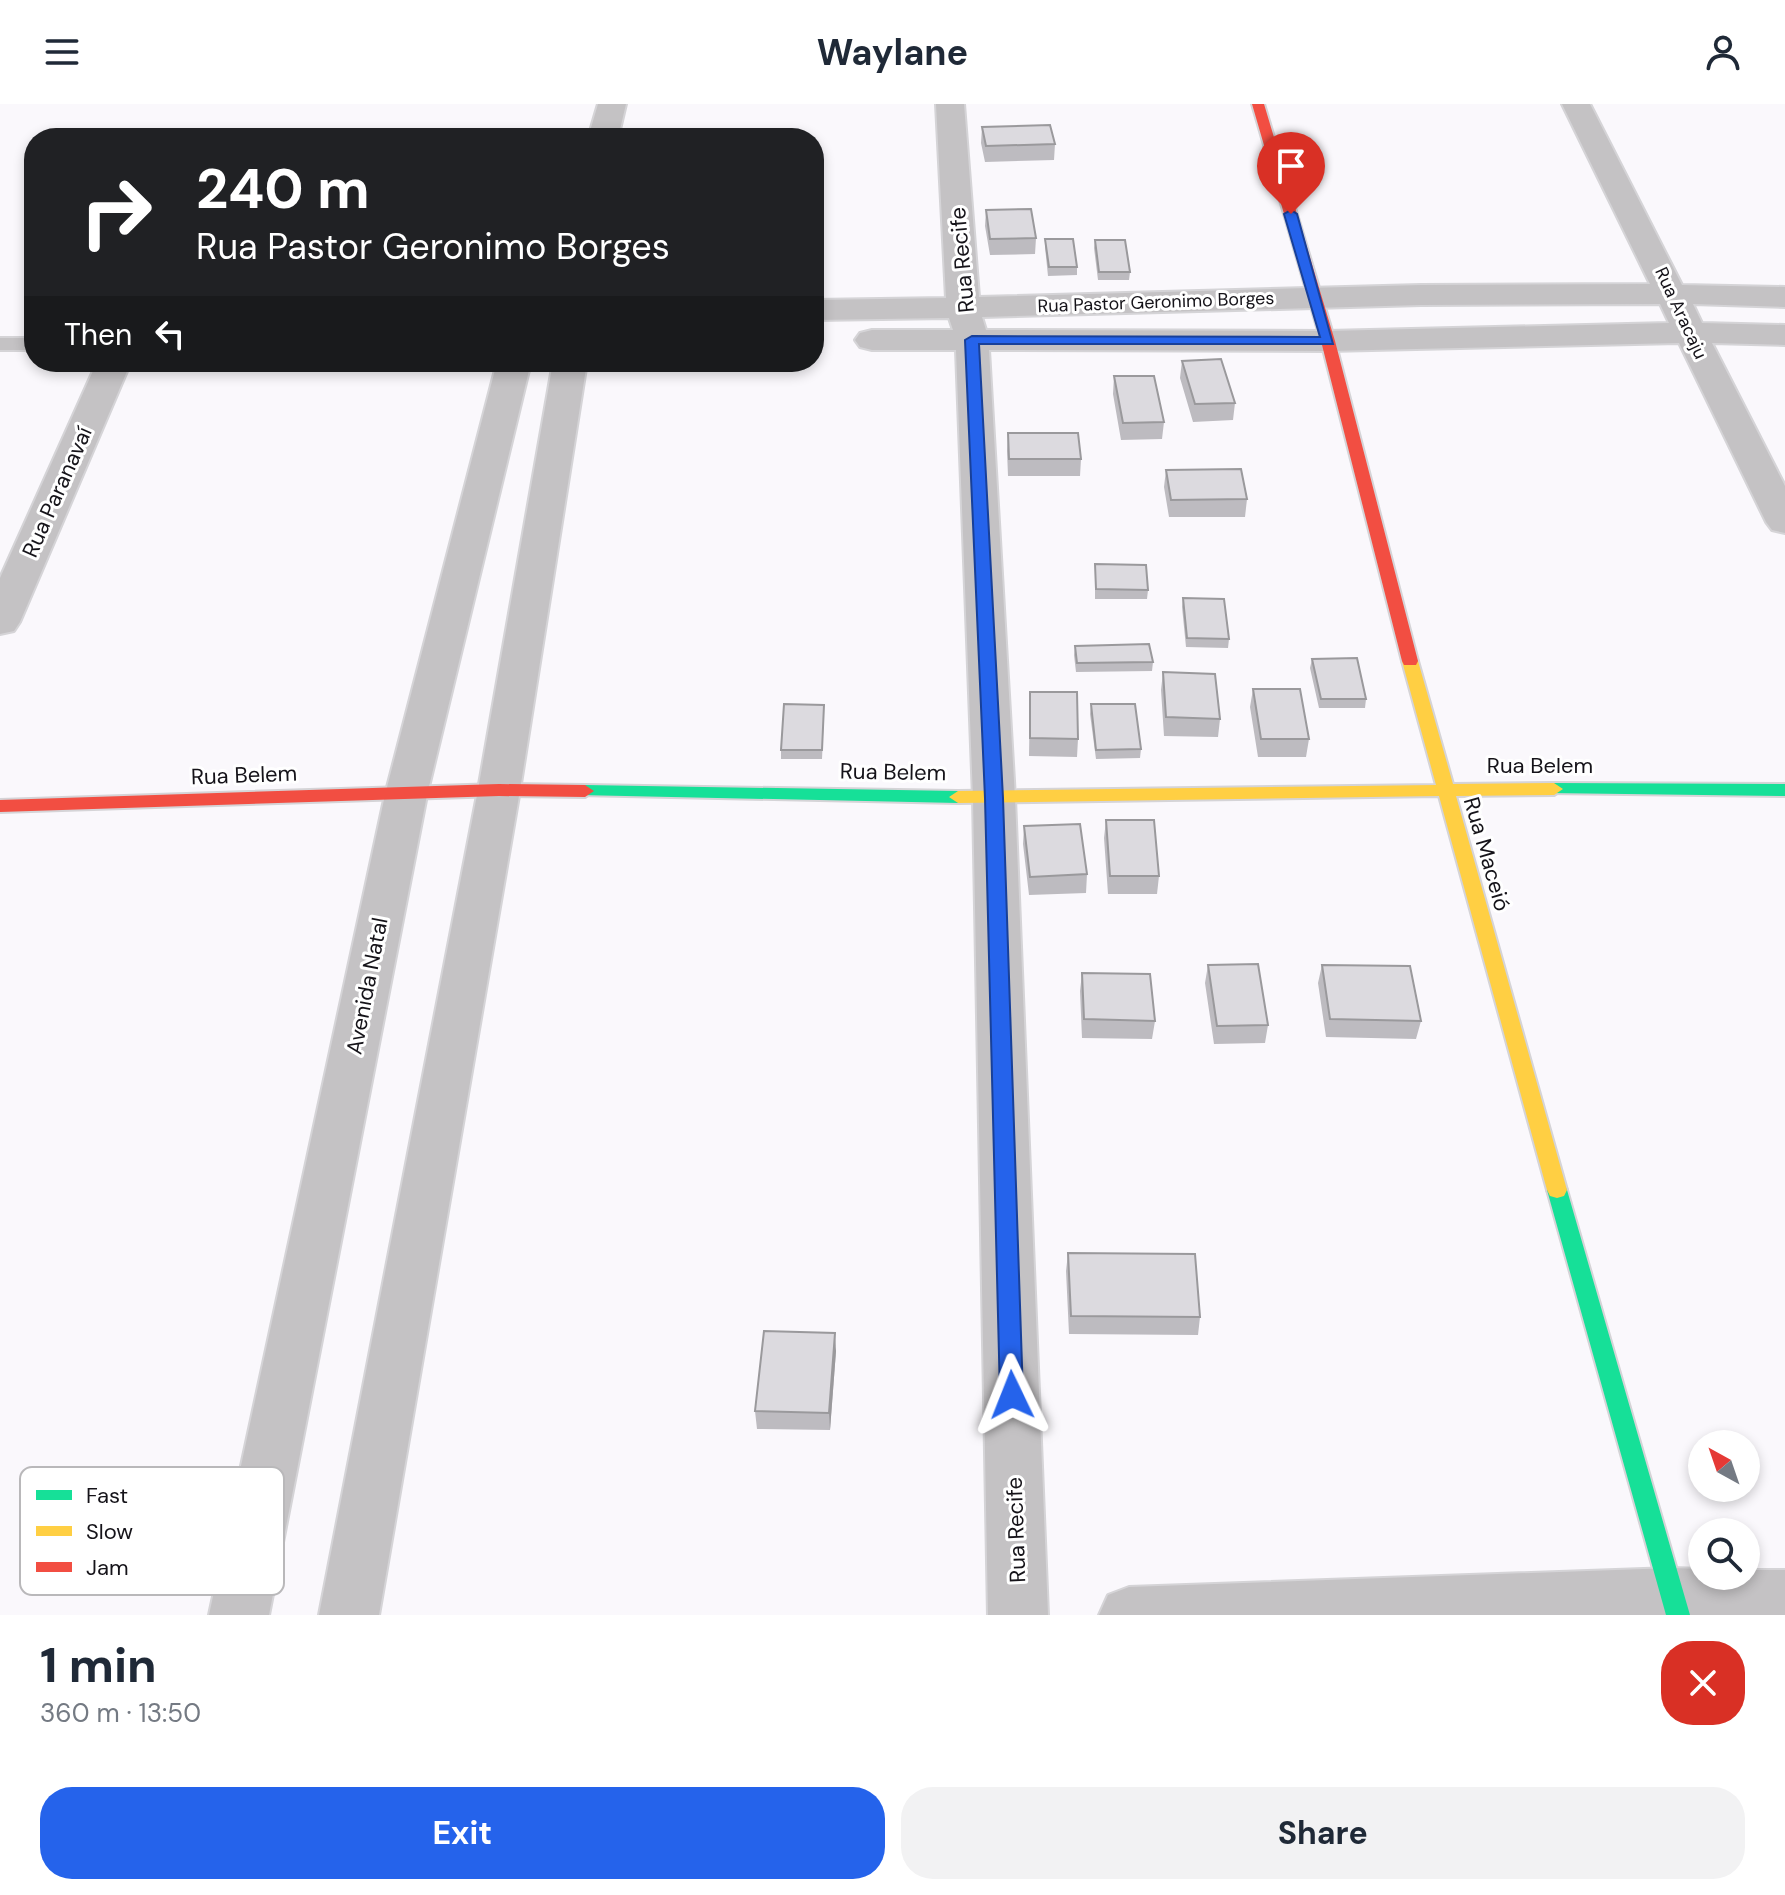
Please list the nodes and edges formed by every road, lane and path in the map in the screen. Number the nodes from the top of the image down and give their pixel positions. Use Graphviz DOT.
graph roads {
  1 [pos="612,104"];
  2 [pos="950,104"];
  3 [pos="1258,104"];
  4 [pos="1576,104"];
  5 [pos="606,128"];
  6 [pos="1673,293"];
  7 [pos="1315,296"];
  8 [pos="1785,297"];
  9 [pos="824,311"];
  10 [pos="968,324"];
  11 [pos="1690,333"];
  12 [pos="1785,335"];
  13 [pos="824,339"];
  14 [pos="1328,341"];
  15 [pos="0,344"];
  16 [pos="24,344"];
  17 [pos="110,372"];
  18 [pos="512,372"];
  19 [pos="568,372"];
  20 [pos="1785,522"];
  21 [pos="0,622"];
  22 [pos="1443,789"];
  23 [pos="499,790"];
  24 [pos="1785,790"];
  25 [pos="406,795"];
  26 [pos="994,798"];
  27 [pos="0,806"];
  28 [pos="269,1467"];
  29 [pos="243,1595"];
  30 [pos="1785,1598"];
  31 [pos="1675,1606"];
  32 [pos="239,1615"];
  33 [pos="349,1615"];
  34 [pos="1018,1615"];
  35 [pos="1129,1615"];
  1 -- 5 [label="street"];
  2 -- 10 [label="street, Rua Recife"];
  3 -- 7 [label="street, Rua Maceió"];
  4 -- 6 [label="street, Rua Aracaju"];
  6 -- 7 [label="street, Rua Pastor Geronimo Borges"];
  6 -- 8 [label="street, Rua Pastor Geronimo Borges"];
  6 -- 11 [label="street, Rua Aracaju"];
  7 -- 10 [label="street, Rua Pastor Geronimo Borges"];
  7 -- 14 [label="street, Rua Maceió"];
  9 -- 10 [label="street, Rua Pastor Geronimo Borges"];
  10 -- 13 [label="street, Rua Pastor Geronimo Borges"];
  10 -- 14 [label="street, Rua Pastor Geronimo Borges"];
  10 -- 26 [label="street, Rua Recife"];
  11 -- 12 [label="street, Rua Pastor Geronimo Borges"];
  11 -- 14 [label="street, Rua Pastor Geronimo Borges"];
  11 -- 20 [label="street, Rua Aracaju"];
  14 -- 22 [label="street, Rua Maceió"];
  15 -- 16 [label="lane"];
  17 -- 21 [label="street, Rua Paranavaí"];
  18 -- 25 [label="street, Avenida Natal"];
  19 -- 23 [label="street"];
  22 -- 24 [label="street, Rua Belem"];
  22 -- 26 [label="street, Rua Belem"];
  22 -- 31 [label="street, Rua Maceió"];
  23 -- 25 [label="street, Rua Belem"];
  23 -- 26 [label="street, Rua Belem"];
  23 -- 33 [label="street"];
  25 -- 27 [label="street, Rua Belem"];
  25 -- 28 [label="street, Avenida Natal"];
  26 -- 34 [label="street, Rua Recife"];
  29 -- 32 [label="street, Avenida Natal"];
  30 -- 31 [label="street"];
  31 -- 35 [label="street"];
}
